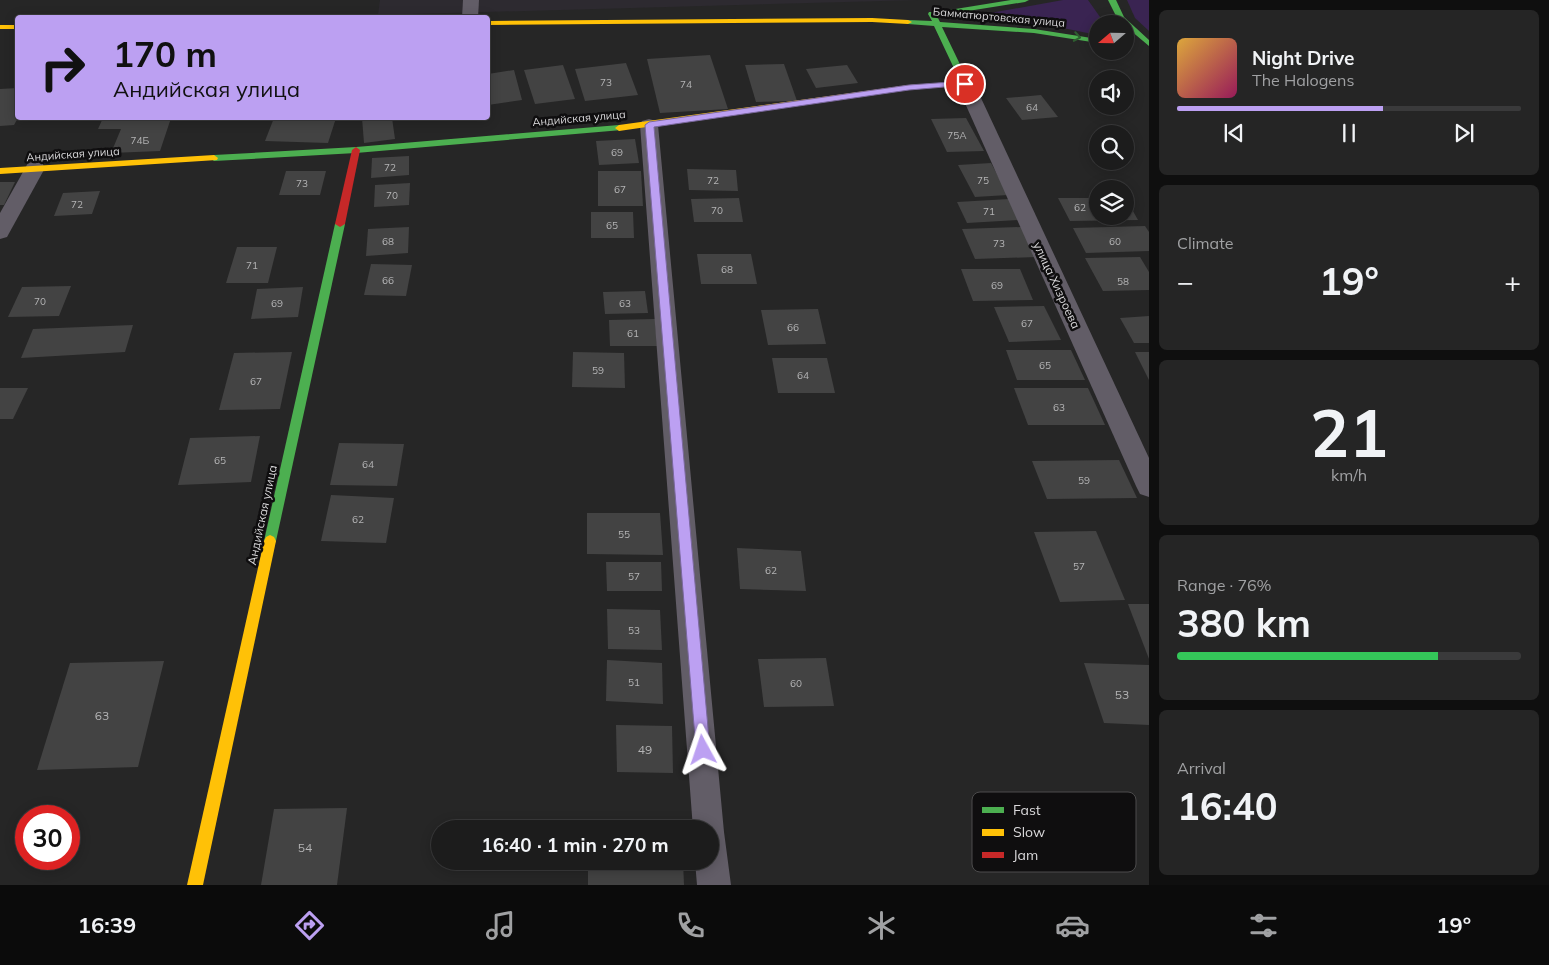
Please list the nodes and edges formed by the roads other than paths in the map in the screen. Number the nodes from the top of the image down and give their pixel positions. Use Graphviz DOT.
graph roads {
  1 [pos="471,0"];
  2 [pos="1024,0"];
  3 [pos="1112,0"];
  4 [pos="470,15"];
  5 [pos="934,19"];
  6 [pos="490,23"];
  7 [pos="0,27"];
  8 [pos="15,27"];
  9 [pos="1089,40"];
  10 [pos="1146,50"];
  11 [pos="965,84"];
  12 [pos="649,125"];
  13 [pos="356,150"];
  14 [pos="36,168"];
  15 [pos="0,171"];
  16 [pos="0,232"];
  17 [pos="1149,486"];
  18 [pos="708,820"];
  19 [pos="713,870"];
  20 [pos="195,885"];
  21 [pos="714,885"];
  1 -- 4 [label="street"];
  2 -- 5 [label="main road, Бамматюртовская улица"];
  3 -- 10 [label="main road"];
  5 -- 6 [label="main road, Бамматюртовская улица"];
  5 -- 9 [label="main road, Бамматюртовская улица, one-way"];
  5 -- 11 [label="main road"];
  7 -- 8 [label="main road"];
  11 -- 12 [label="main road, Андийская улица"];
  11 -- 17 [label="street, улица Хизроева"];
  12 -- 13 [label="main road, Андийская улица"];
  12 -- 18 [label="street"];
  13 -- 14 [label="main road, Андийская улица"];
  13 -- 20 [label="main road, Андийская улица"];
  14 -- 15 [label="main road, Андийская улица"];
  14 -- 16 [label="street"];
  19 -- 21 [label="street"];
}
